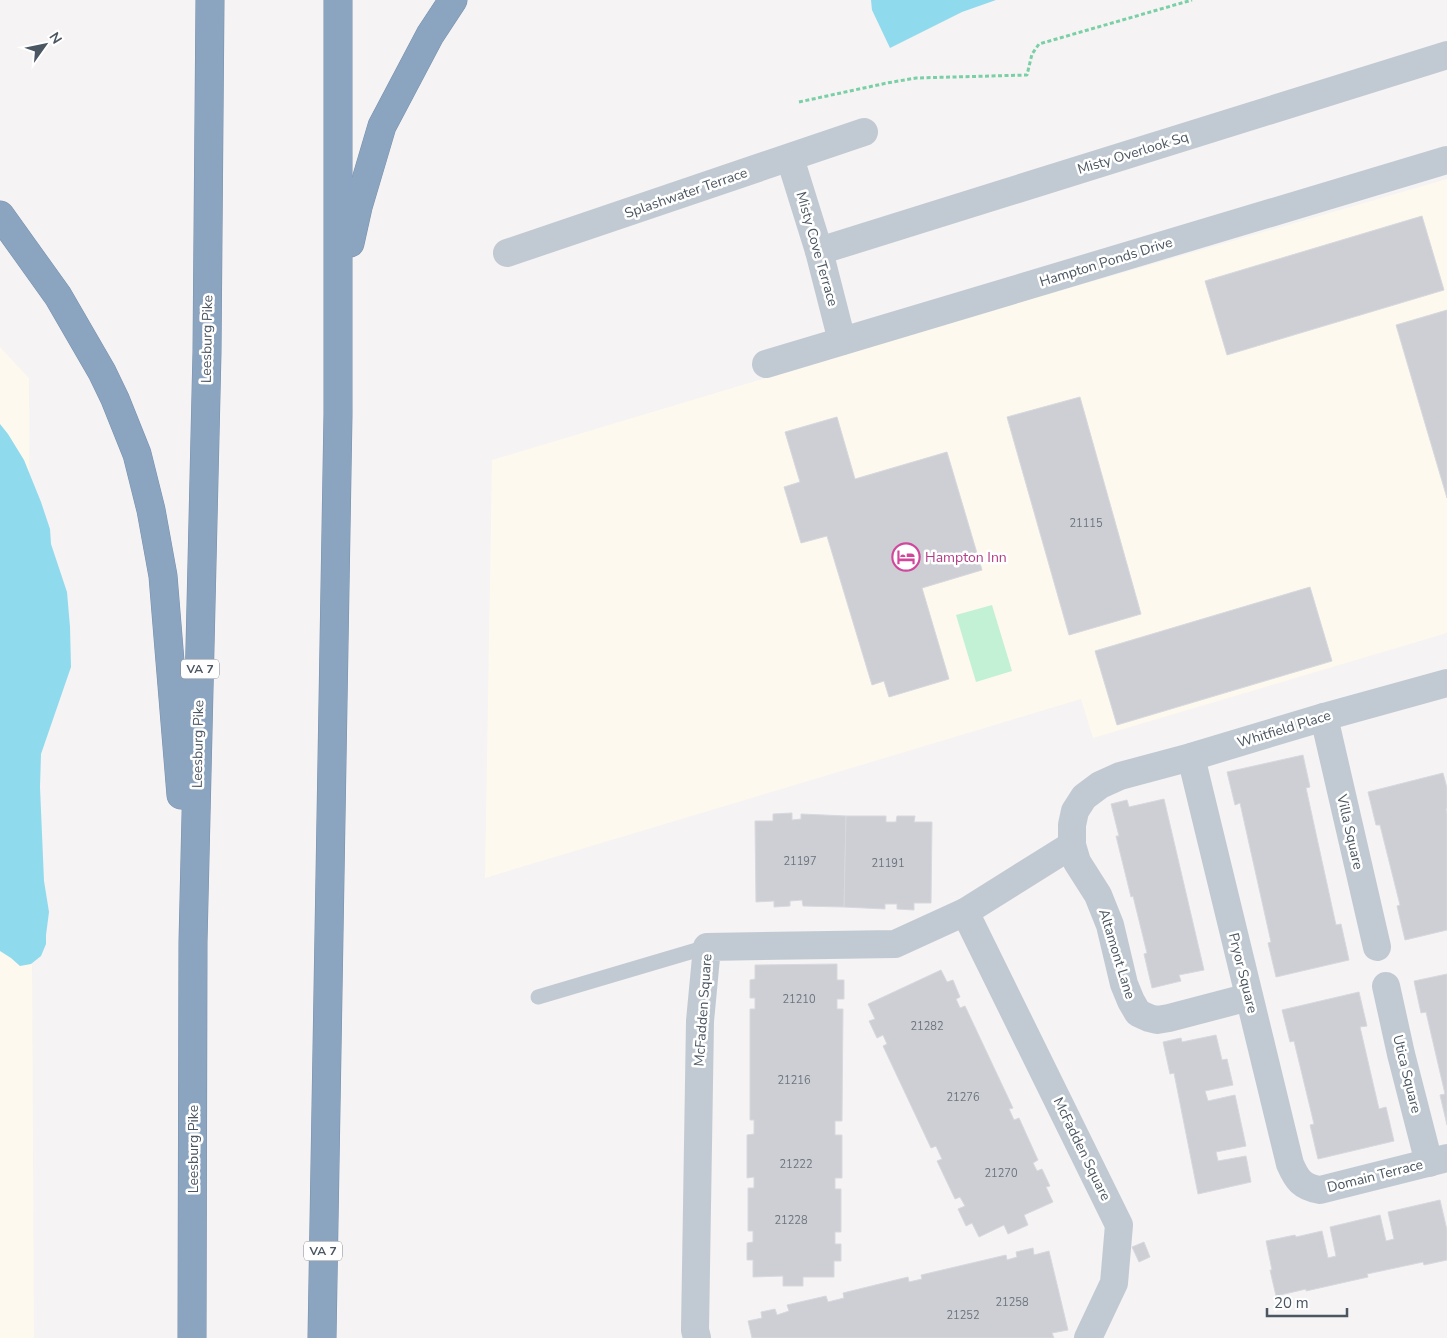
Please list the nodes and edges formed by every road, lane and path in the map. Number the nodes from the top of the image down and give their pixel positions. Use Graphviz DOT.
graph roads {
  1 [pos="210,0"];
  2 [pos="338,0"];
  3 [pos="453,0"];
  4 [pos="1192,0"];
  5 [pos="1447,55"];
  6 [pos="799,102"];
  7 [pos="864,132"];
  8 [pos="790,158"];
  9 [pos="1447,160"];
  10 [pos="0,215"];
  11 [pos="819,251"];
  12 [pos="507,253"];
  13 [pos="842,341"];
  14 [pos="766,364"];
  15 [pos="338,414"];
  16 [pos="1447,683"];
  17 [pos="1324,717"];
  18 [pos="1192,757"];
  19 [pos="1120,776"];
  20 [pos="1072,845"];
  21 [pos="965,912"];
  22 [pos="193,942"];
  23 [pos="707,947"];
  24 [pos="1377,947"];
  25 [pos="1386,986"];
  26 [pos="538,997"];
  27 [pos="1249,998"];
  28 [pos="1438,1161"];
  29 [pos="1303,1184"];
  30 [pos="192,1338"];
  31 [pos="322,1338"];
  32 [pos="697,1338"];
  33 [pos="1088,1338"];
  1 -- 22 [label="highway, Leesburg Pike / VA 7"];
  2 -- 15 [label="highway, VA 7"];
  3 -- 15 [label="highway"];
  4 -- 6 [label="path"];
  5 -- 11 [label="street, Misty Overlook Sq"];
  7 -- 8 [label="street, Splashwater Terrace"];
  8 -- 11 [label="street, Misty Cove Terrace"];
  8 -- 12 [label="street, Splashwater Terrace"];
  9 -- 13 [label="street, Hampton Ponds Drive"];
  10 -- 22 [label="highway"];
  11 -- 13 [label="street, Misty Cove Terrace"];
  13 -- 14 [label="street, Hampton Ponds Drive"];
  15 -- 31 [label="highway, VA 7"];
  16 -- 17 [label="street, Whitfield Place"];
  17 -- 18 [label="street, Whitfield Place"];
  17 -- 24 [label="street, Villa Square"];
  18 -- 19 [label="street, Whitfield Place"];
  18 -- 27 [label="street, Pryor Square"];
  19 -- 20 [label="street, Altamont Lane"];
  20 -- 21 [label="street, McFadden Square"];
  20 -- 27 [label="street, Altamont Lane"];
  21 -- 23 [label="street, McFadden Square"];
  21 -- 33 [label="street, McFadden Square"];
  22 -- 30 [label="highway, Leesburg Pike / VA 7"];
  23 -- 26 [label="lane"];
  23 -- 32 [label="street, McFadden Square"];
  25 -- 28 [label="street, Utica Square"];
  27 -- 29 [label="street, Pryor Square"];
  28 -- 29 [label="street, Domain Terrace"];
}
